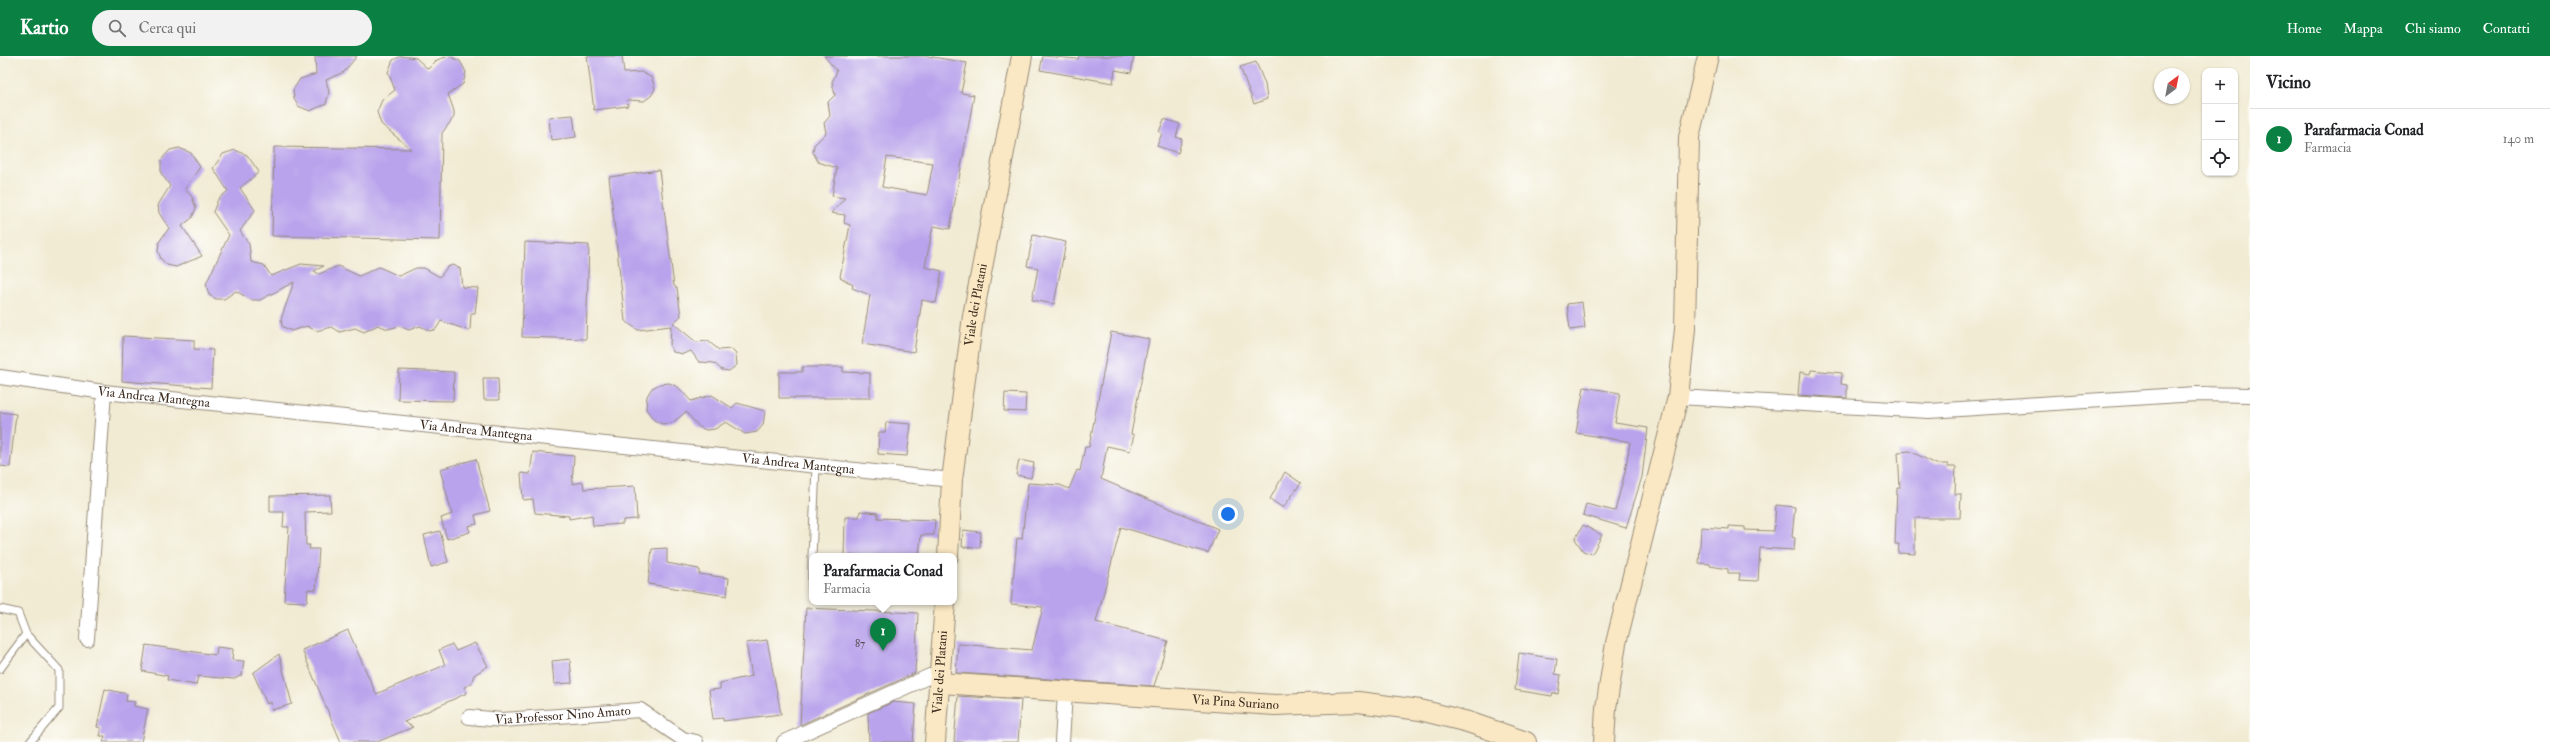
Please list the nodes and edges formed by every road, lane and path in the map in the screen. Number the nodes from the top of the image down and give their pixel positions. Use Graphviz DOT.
graph roads {
  1 [pos="1022,56"];
  2 [pos="1708,56"];
  3 [pos="0,377"];
  4 [pos="104,392"];
  5 [pos="2250,395"];
  6 [pos="1678,397"];
  7 [pos="816,467"];
  8 [pos="952,480"];
  9 [pos="812,553"];
  10 [pos="948,553"];
  11 [pos="945,605"];
  12 [pos="0,609"];
  13 [pos="26,634"];
  14 [pos="87,639"];
  15 [pos="0,669"];
  16 [pos="940,677"];
  17 [pos="1065,693"];
  18 [pos="469,717"];
  19 [pos="30,742"];
  20 [pos="696,742"];
  21 [pos="784,742"];
  22 [pos="935,742"];
  23 [pos="1062,742"];
  24 [pos="1526,742"];
  25 [pos="1604,742"];
  1 -- 8 [label="street, Viale dei Platani"];
  2 -- 6 [label="street"];
  3 -- 4 [label="street, Via Andrea Mantegna"];
  4 -- 7 [label="street, Via Andrea Mantegna"];
  4 -- 14 [label="street"];
  5 -- 6 [label="street"];
  6 -- 25 [label="street"];
  7 -- 8 [label="street, Via Andrea Mantegna"];
  7 -- 9 [label="lane"];
  8 -- 10 [label="street, Viale dei Platani"];
  11 -- 16 [label="street, Viale dei Platani"];
  12 -- 13 [label="lane"];
  13 -- 15 [label="lane"];
  13 -- 19 [label="lane"];
  16 -- 17 [label="street, Via Pina Suriano"];
  16 -- 21 [label="street"];
  16 -- 22 [label="street, Viale dei Platani"];
  17 -- 23 [label="street"];
  17 -- 24 [label="street, Via Pina Suriano"];
  18 -- 20 [label="street, Via Professor Nino Amato"];
}
